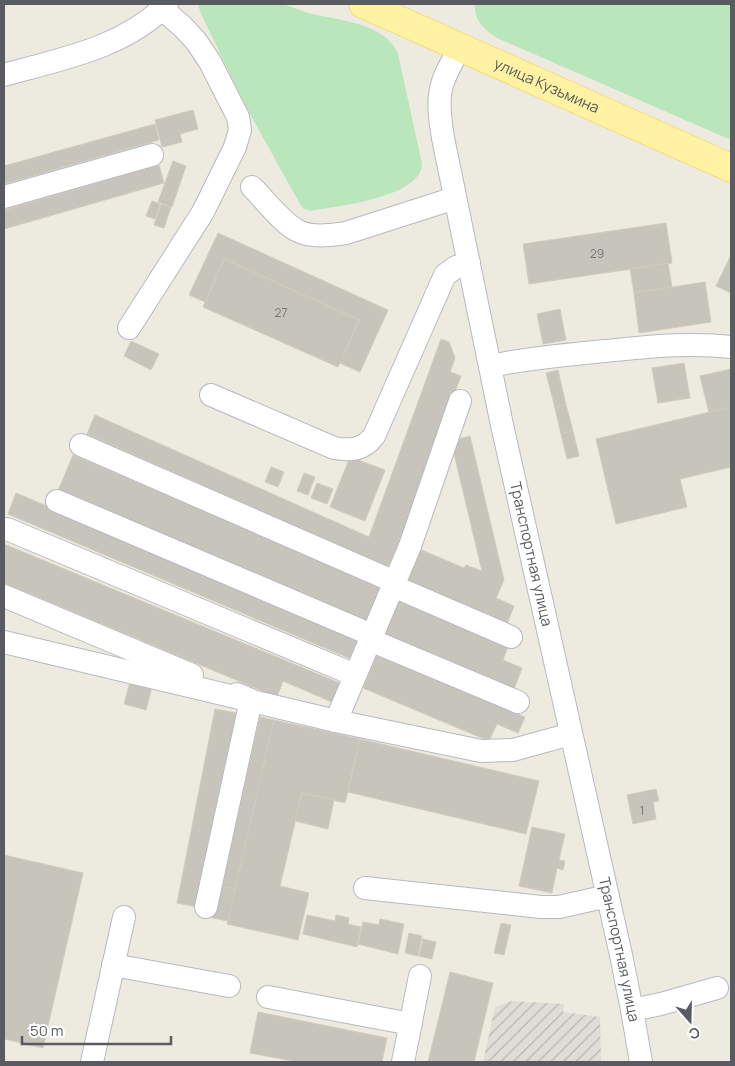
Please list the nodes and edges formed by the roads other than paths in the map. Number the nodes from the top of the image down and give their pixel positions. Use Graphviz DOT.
graph roads {
  1 [pos="363,4"];
  2 [pos="164,6"];
  3 [pos="460,48"];
  4 [pos="4,75"];
  5 [pos="152,155"];
  6 [pos="731,168"];
  7 [pos="252,186"];
  8 [pos="4,197"];
  9 [pos="455,198"];
  10 [pos="470,263"];
  11 [pos="129,328"];
  12 [pos="731,347"];
  13 [pos="490,366"];
  14 [pos="212,395"];
  15 [pos="460,401"];
  16 [pos="81,445"];
  17 [pos="57,501"];
  18 [pos="7,529"];
  19 [pos="394,584"];
  20 [pos="4,596"];
  21 [pos="371,637"];
  22 [pos="511,637"];
  23 [pos="4,642"];
  24 [pos="355,675"];
  25 [pos="252,700"];
  26 [pos="518,702"];
  27 [pos="336,721"];
  28 [pos="571,734"];
  29 [pos="365,888"];
  30 [pos="608,896"];
  31 [pos="206,907"];
  32 [pos="124,917"];
  33 [pos="113,965"];
  34 [pos="420,976"];
  35 [pos="230,986"];
  36 [pos="717,988"];
  37 [pos="268,997"];
  38 [pos="632,1010"];
  39 [pos="411,1024"];
  40 [pos="92,1062"];
  41 [pos="403,1062"];
  42 [pos="641,1062"];
  1 -- 3 [label="main road, улица Кузьмина"];
  2 -- 4 [label="street"];
  2 -- 11 [label="street"];
  3 -- 6 [label="main road, улица Кузьмина"];
  3 -- 9 [label="street, Транспортная улица"];
  5 -- 8 [label="street"];
  7 -- 9 [label="street"];
  9 -- 10 [label="street, Транспортная улица"];
  10 -- 13 [label="street, Транспортная улица"];
  10 -- 14 [label="street"];
  12 -- 13 [label="street"];
  13 -- 28 [label="street, Транспортная улица"];
  15 -- 19 [label="street"];
  16 -- 19 [label="street"];
  17 -- 21 [label="street"];
  18 -- 24 [label="street"];
  19 -- 21 [label="street"];
  19 -- 22 [label="street"];
  20 -- 25 [label="street"];
  21 -- 24 [label="street"];
  21 -- 26 [label="street"];
  23 -- 25 [label="street"];
  24 -- 27 [label="street"];
  25 -- 27 [label="street"];
  25 -- 31 [label="street"];
  27 -- 28 [label="street"];
  28 -- 30 [label="street, Транспортная улица"];
  29 -- 30 [label="street"];
  30 -- 38 [label="street, Транспортная улица"];
  32 -- 33 [label="street"];
  33 -- 35 [label="street"];
  33 -- 40 [label="street"];
  34 -- 39 [label="street"];
  36 -- 38 [label="street"];
  37 -- 39 [label="street"];
  38 -- 42 [label="street, Транспортная улица"];
  39 -- 41 [label="street"];
}
